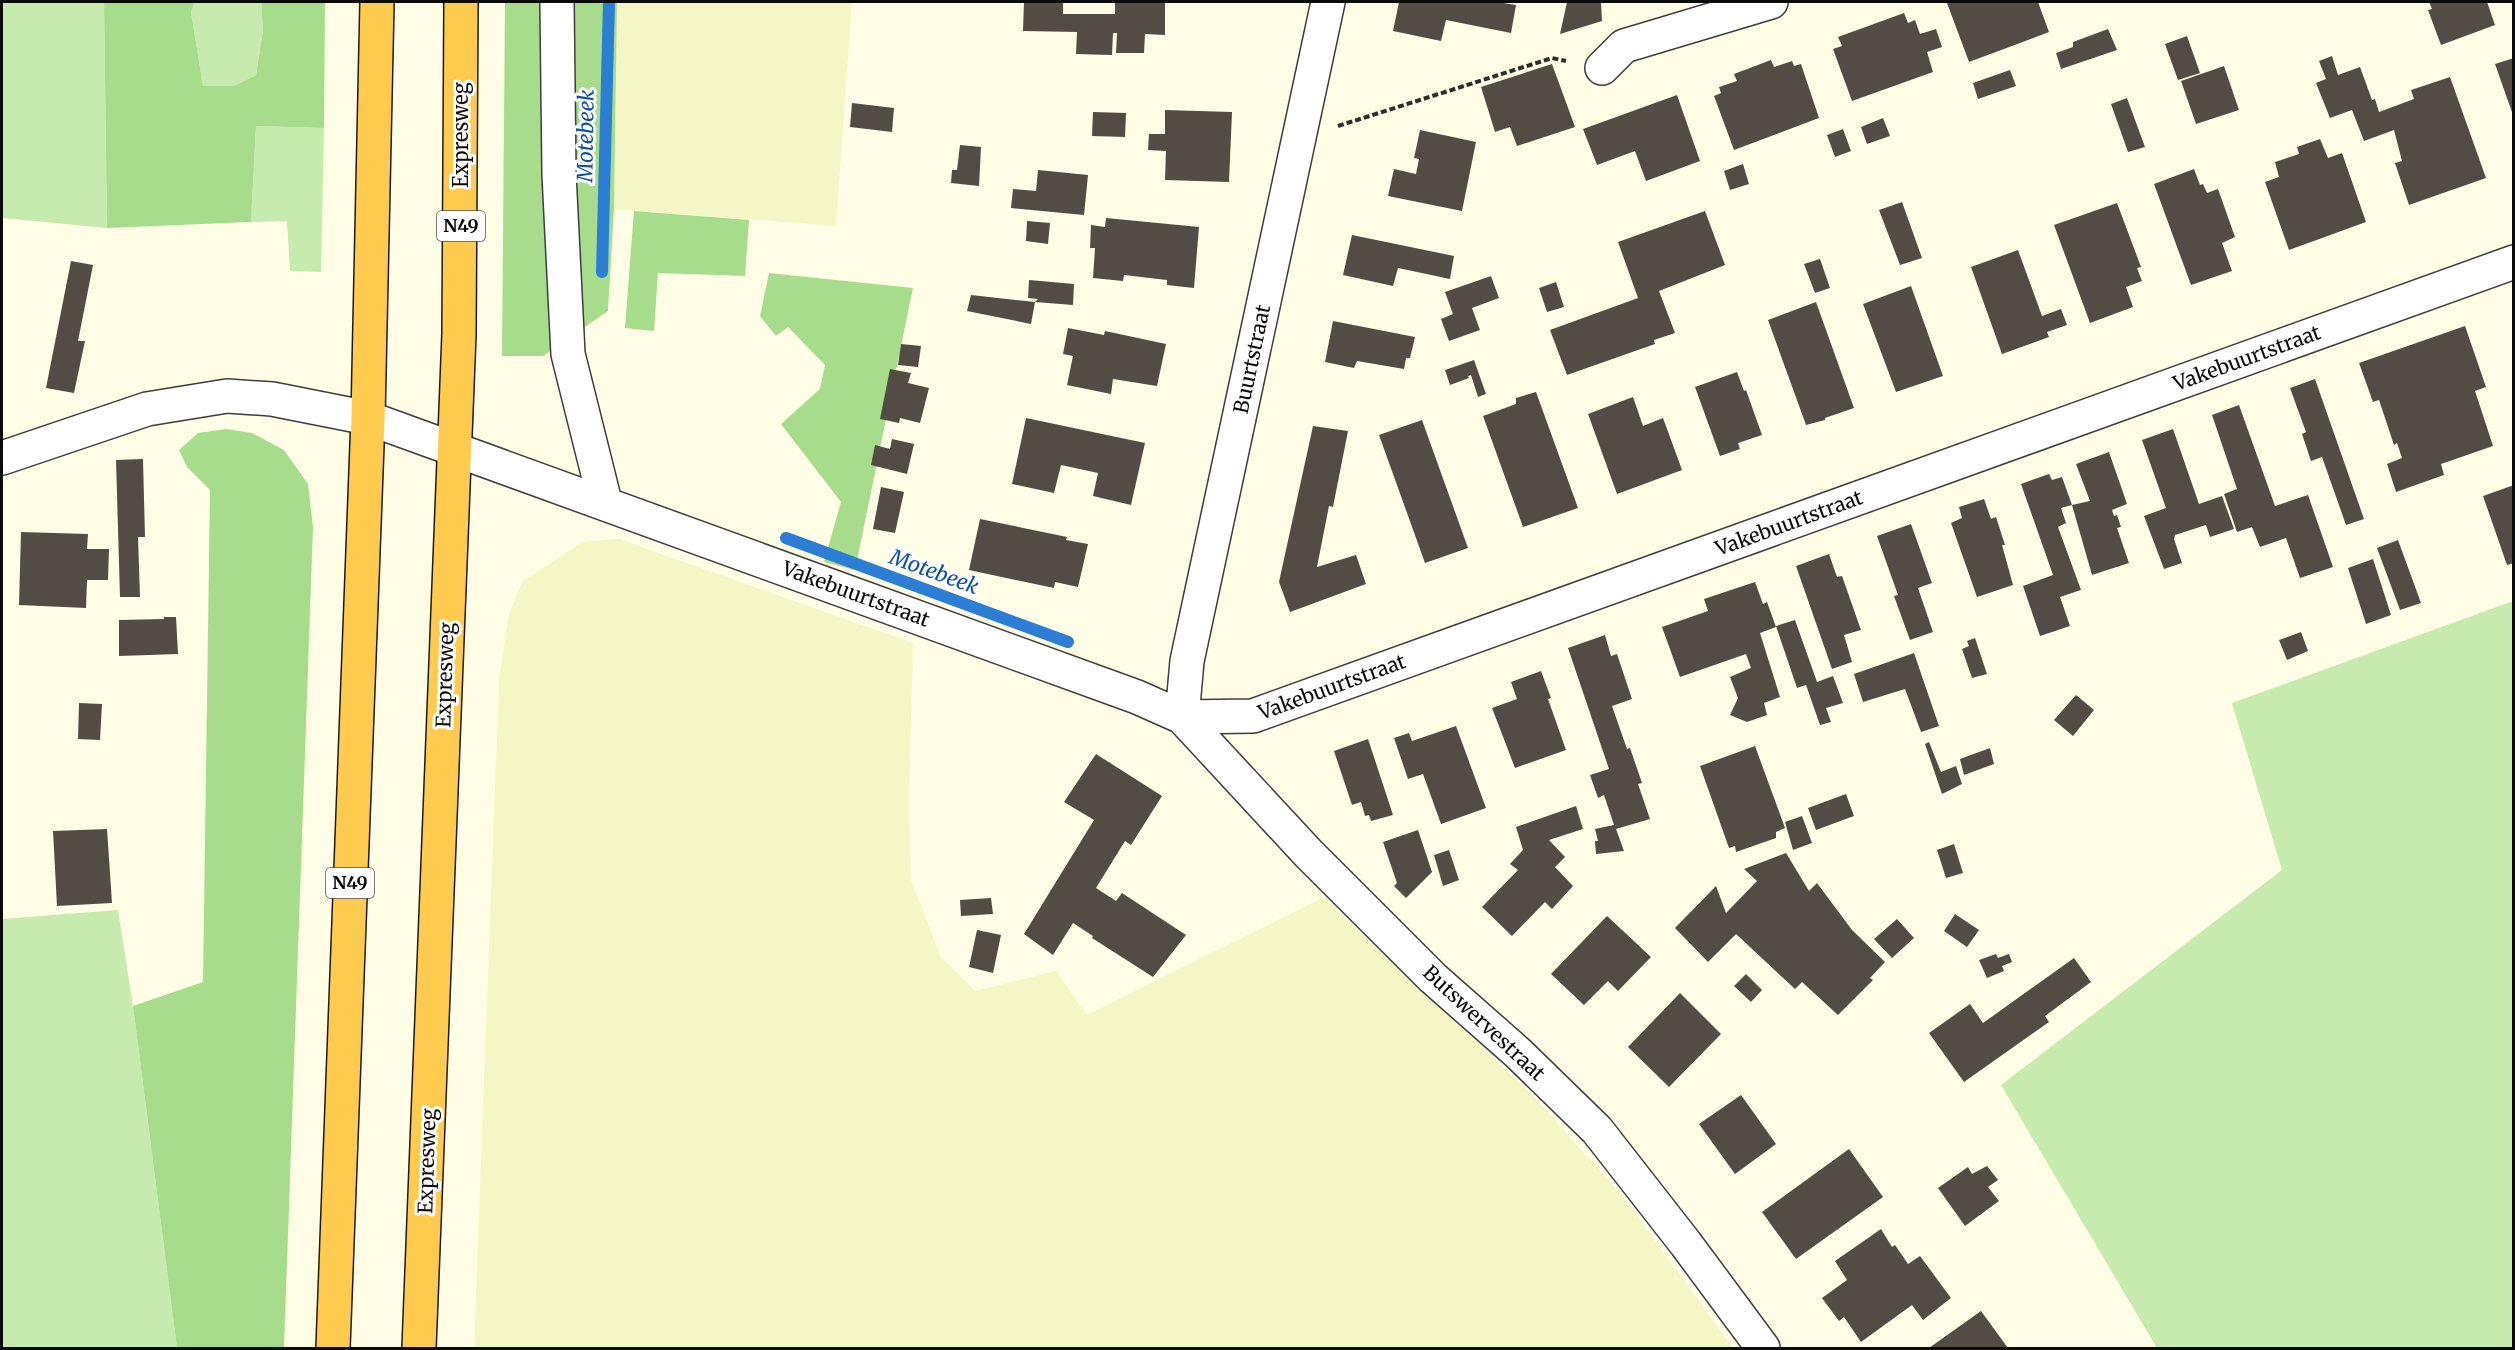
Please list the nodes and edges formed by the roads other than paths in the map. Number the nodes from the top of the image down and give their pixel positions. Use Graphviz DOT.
graph roads {
  1 [pos="377,2"];
  2 [pos="461,2"];
  3 [pos="557,2"];
  4 [pos="1328,2"];
  5 [pos="1771,2"];
  6 [pos="1602,68"];
  7 [pos="2514,262"];
  8 [pos="368,418"];
  9 [pos="453,450"];
  10 [pos="2,458"];
  11 [pos="605,502"];
  12 [pos="1182,717"];
  13 [pos="333,1348"];
  14 [pos="419,1348"];
  15 [pos="1763,1348"];
  1 -- 8 [label="highway, N49"];
  2 -- 9 [label="highway, Expresweg / N49"];
  3 -- 11 [label="street"];
  4 -- 12 [label="street, Buurtstraat"];
  5 -- 6 [label="street"];
  7 -- 12 [label="street, Vakebuurtstraat"];
  8 -- 9 [label="street, Vakebuurtstraat"];
  8 -- 10 [label="street, Vakebuurtstraat"];
  8 -- 13 [label="highway, N49"];
  9 -- 11 [label="street, Vakebuurtstraat"];
  9 -- 14 [label="highway, Expresweg / N49"];
  11 -- 12 [label="street, Vakebuurtstraat"];
  12 -- 15 [label="street, Butswervestraat"];
}
